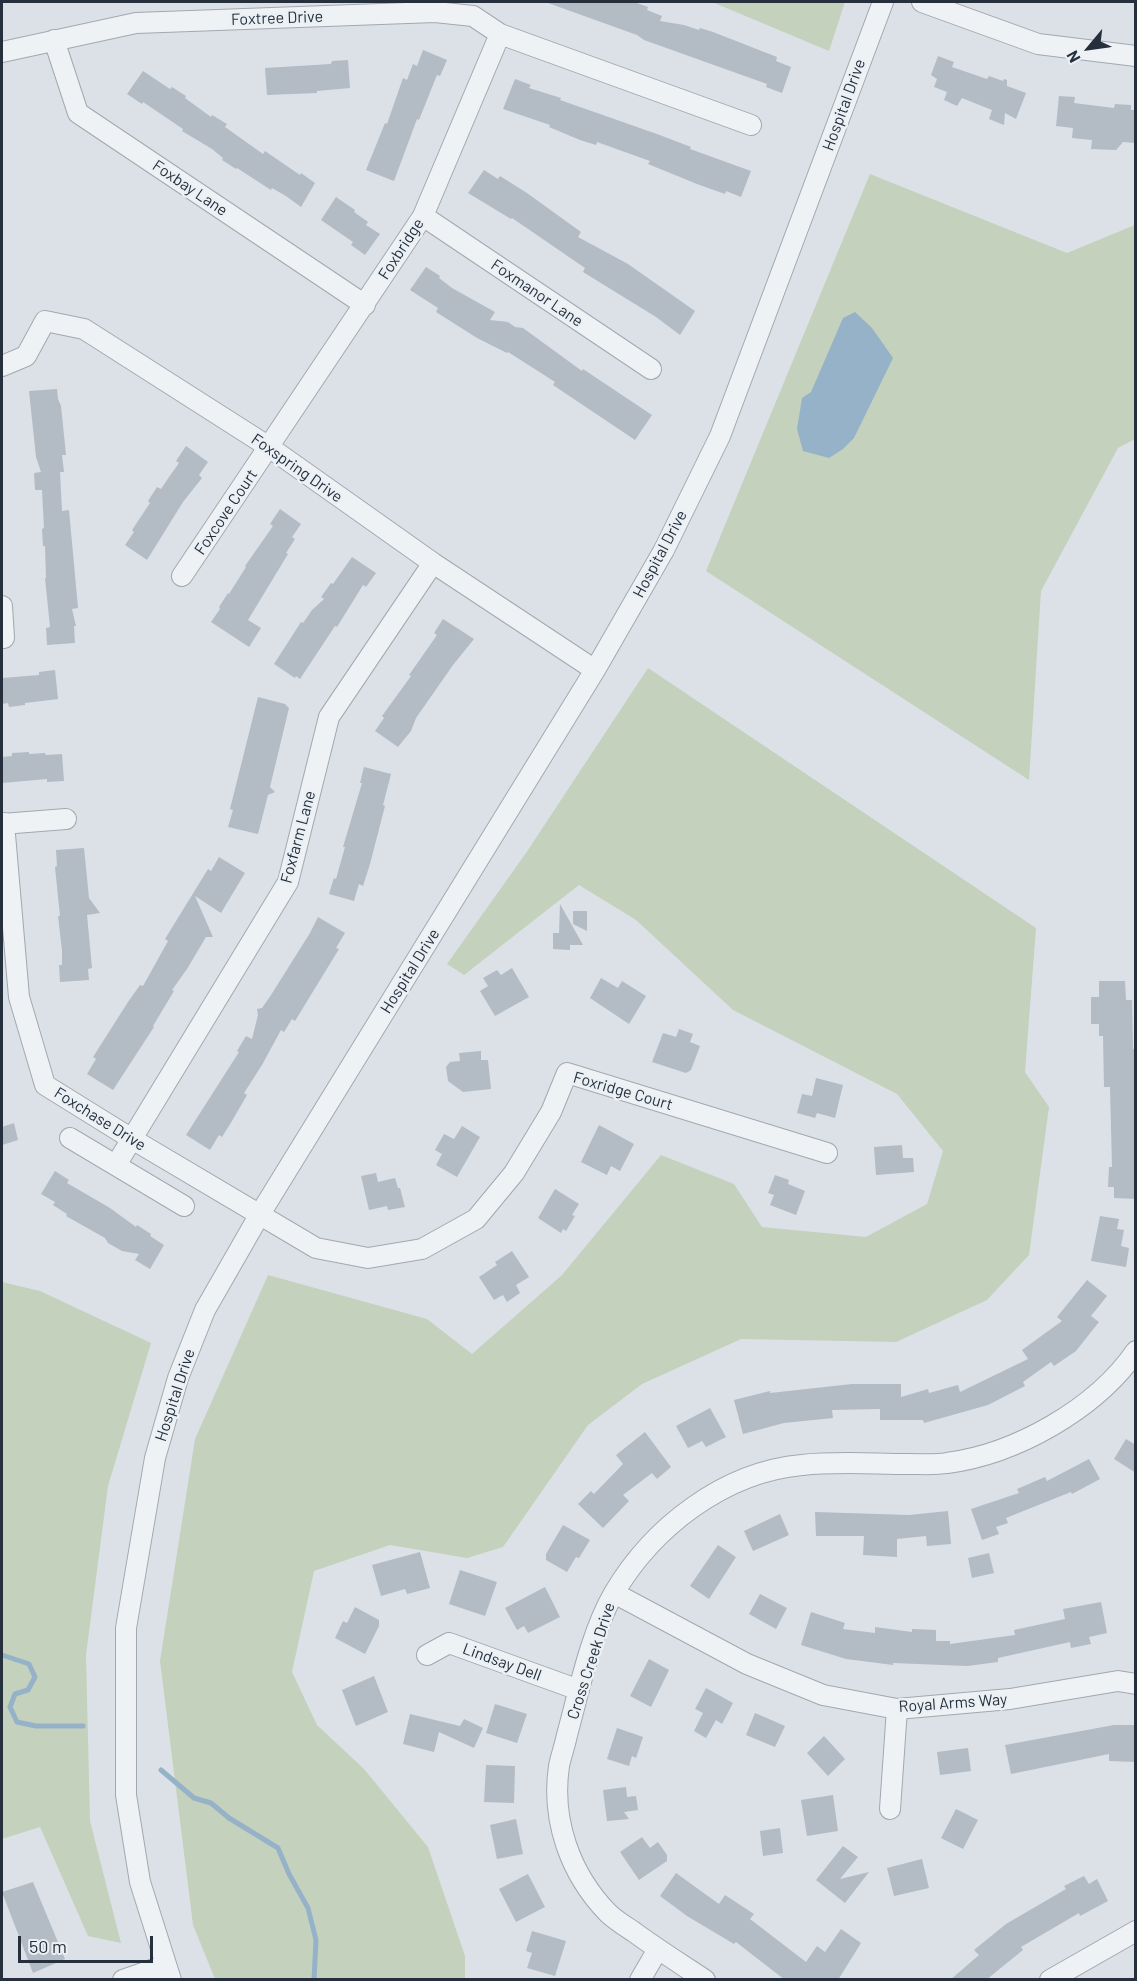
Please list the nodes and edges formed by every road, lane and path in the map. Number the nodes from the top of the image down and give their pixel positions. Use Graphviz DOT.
graph roads {
  1 [pos="883,2"];
  2 [pos="922,2"];
  3 [pos="500,34"];
  4 [pos="54,40"];
  5 [pos="2,52"];
  6 [pos="1136,56"];
  7 [pos="751,125"];
  8 [pos="423,216"];
  9 [pos="365,305"];
  10 [pos="2,366"];
  11 [pos="651,369"];
  12 [pos="269,447"];
  13 [pos="433,563"];
  14 [pos="182,576"];
  15 [pos="2,606"];
  16 [pos="2,639"];
  17 [pos="595,670"];
  18 [pos="66,819"];
  19 [pos="3,823"];
  20 [pos="70,1138"];
  21 [pos="132,1139"];
  22 [pos="827,1153"];
  23 [pos="116,1165"];
  24 [pos="184,1206"];
  25 [pos="260,1214"];
  26 [pos="1132,1364"];
  27 [pos="614,1593"];
  28 [pos="427,1655"];
  29 [pos="1136,1684"];
  30 [pos="579,1690"];
  31 [pos="897,1709"];
  32 [pos="890,1809"];
  33 [pos="1136,1931"];
  34 [pos="658,1949"];
  35 [pos="169,1972"];
  36 [pos="123,1980"];
  37 [pos="640,1980"];
  38 [pos="705,1980"];
  39 [pos="1050,1980"];
  1 -- 17 [label="street, Hospital Drive"];
  2 -- 6 [label="street"];
  3 -- 4 [label="street, Foxtree Drive"];
  3 -- 7 [label="street, Foxtree Drive"];
  3 -- 8 [label="street, Foxbridge"];
  4 -- 5 [label="street, Foxtree Drive"];
  4 -- 9 [label="street, Foxbay Lane"];
  8 -- 9 [label="street, Foxbridge"];
  8 -- 11 [label="street, Foxmanor Lane"];
  9 -- 12 [label="street, Foxbridge"];
  10 -- 12 [label="street, Foxspring Drive"];
  12 -- 13 [label="street, Foxspring Drive"];
  12 -- 14 [label="street, Foxcove Court"];
  13 -- 17 [label="street, Foxspring Drive"];
  13 -- 21 [label="street, Foxfarm Lane"];
  15 -- 16 [label="street"];
  17 -- 25 [label="street, Hospital Drive"];
  18 -- 19 [label="street, Foxchase Drive"];
  19 -- 21 [label="street, Foxchase Drive"];
  20 -- 23 [label="street"];
  21 -- 23 [label="street, Foxfarm Lane"];
  21 -- 25 [label="street, Foxchase Drive"];
  22 -- 25 [label="street, Foxridge Court"];
  23 -- 24 [label="street"];
  25 -- 35 [label="street, Hospital Drive"];
  26 -- 27 [label="street, Cross Creek Drive"];
  27 -- 30 [label="street, Cross Creek Drive"];
  27 -- 31 [label="street, Royal Arms Way"];
  28 -- 30 [label="street, Lindsay Dell"];
  29 -- 31 [label="street, Royal Arms Way"];
  30 -- 34 [label="street, Cross Creek Drive"];
  31 -- 32 [label="street"];
  33 -- 39 [label="street"];
  34 -- 37 [label="street"];
  34 -- 38 [label="street, Cross Creek Drive"];
  35 -- 36 [label="street"];
}
